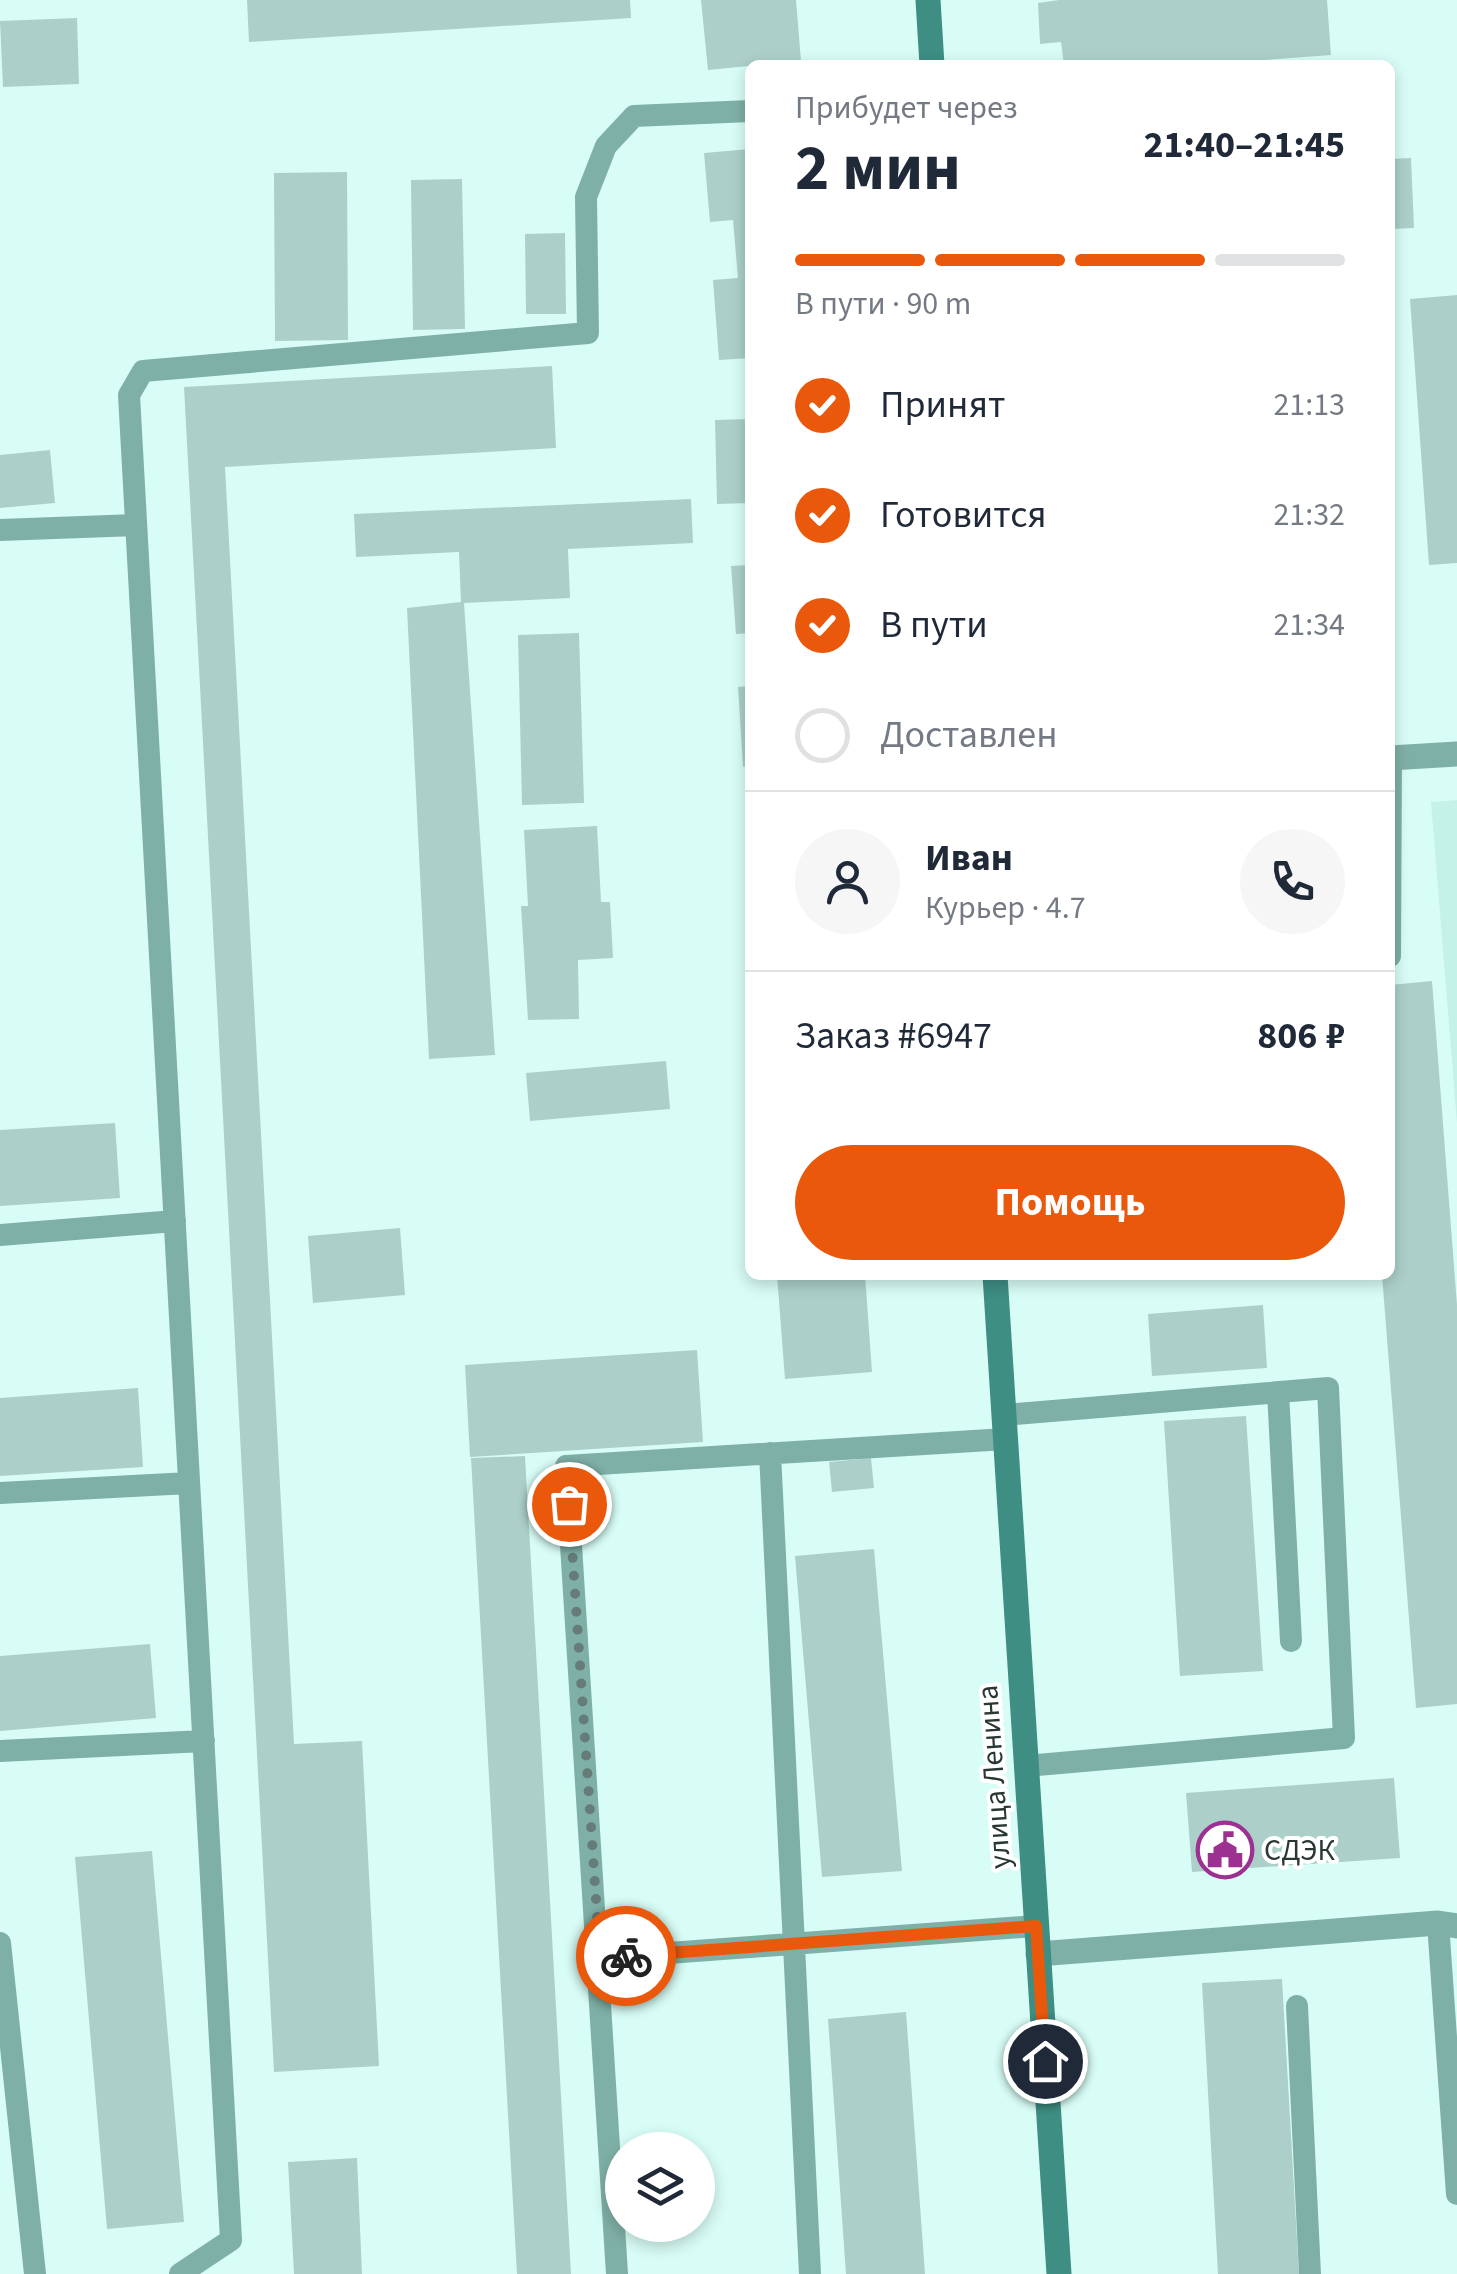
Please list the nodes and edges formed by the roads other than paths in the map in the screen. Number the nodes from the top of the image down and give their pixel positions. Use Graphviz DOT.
graph roads {
  1 [pos="928,0"];
  2 [pos="932,60"];
  3 [pos="745,111"];
  4 [pos="136,525"];
  5 [pos="0,530"];
  6 [pos="1457,754"];
  7 [pos="1395,758"];
  8 [pos="174,1221"];
  9 [pos="0,1235"];
  10 [pos="995,1280"];
  11 [pos="1278,1392"];
  12 [pos="1005,1427"];
  13 [pos="770,1453"];
  14 [pos="189,1483"];
  15 [pos="0,1493"];
  16 [pos="1291,1641"];
  17 [pos="204,1741"];
  18 [pos="0,1751"];
  19 [pos="1026,1766"];
  20 [pos="1447,1924"];
  21 [pos="1036,1926"];
  22 [pos="0,1943"];
  23 [pos="794,1944"];
  24 [pos="1038,1954"];
  25 [pos="600,1958"];
  26 [pos="1297,2006"];
  27 [pos="1457,2194"];
  28 [pos="36,2274"];
  29 [pos="180,2274"];
  30 [pos="617,2274"];
  31 [pos="810,2274"];
  32 [pos="1059,2274"];
  33 [pos="1310,2274"];
  1 -- 2 [label="street"];
  3 -- 4 [label="lane"];
  4 -- 5 [label="lane"];
  4 -- 8 [label="lane"];
  6 -- 7 [label="street"];
  8 -- 9 [label="lane"];
  8 -- 14 [label="lane"];
  10 -- 12 [label="street, улица Ленина"];
  11 -- 12 [label="lane"];
  11 -- 16 [label="lane"];
  11 -- 19 [label="lane"];
  12 -- 13 [label="lane"];
  12 -- 19 [label="street, улица Ленина"];
  13 -- 23 [label="lane"];
  13 -- 25 [label="lane"];
  14 -- 15 [label="lane"];
  14 -- 17 [label="lane"];
  17 -- 18 [label="lane"];
  17 -- 29 [label="lane"];
  19 -- 21 [label="street, улица Ленина"];
  20 -- 24 [label="street"];
  20 -- 27 [label="lane"];
  21 -- 23 [label="lane"];
  21 -- 24 [label="street, улица Ленина"];
  22 -- 28 [label="lane"];
  23 -- 25 [label="lane"];
  23 -- 31 [label="lane"];
  24 -- 32 [label="street, улица Ленина"];
  25 -- 30 [label="lane"];
  26 -- 33 [label="lane"];
}
